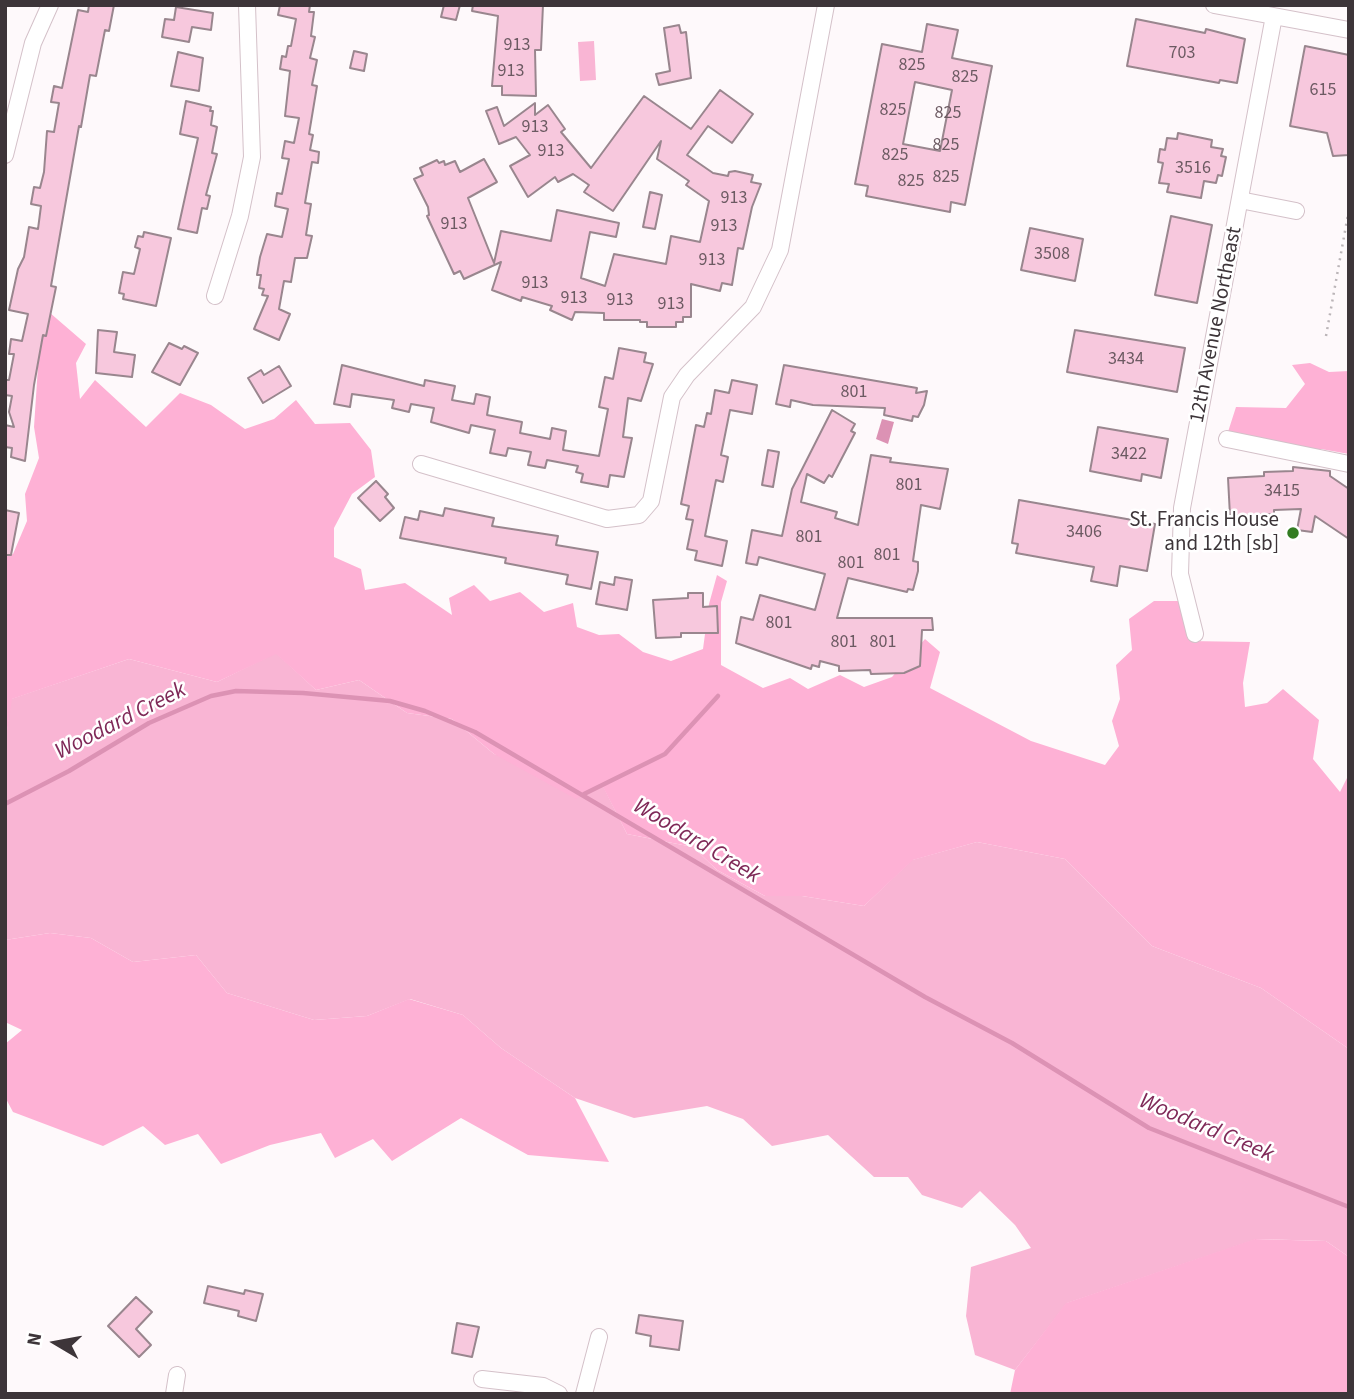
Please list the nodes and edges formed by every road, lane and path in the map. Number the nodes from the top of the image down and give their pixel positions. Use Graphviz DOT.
graph roads {
  1 [pos="50,5"];
  2 [pos="247,5"];
  3 [pos="826,5"];
  4 [pos="1214,5"];
  5 [pos="1274,16"];
  6 [pos="1349,30"];
  7 [pos="5,155"];
  8 [pos="1240,200"];
  9 [pos="1349,209"];
  10 [pos="1296,211"];
  11 [pos="215,296"];
  12 [pos="1326,336"];
  13 [pos="1227,439"];
  14 [pos="421,464"];
  15 [pos="1349,464"];
  16 [pos="1195,634"];
  17 [pos="598,1337"];
  18 [pos="177,1375"];
  19 [pos="482,1378"];
  20 [pos="174,1394"];
  21 [pos="559,1394"];
  22 [pos="584,1394"];
  1 -- 7 [label="street"];
  2 -- 11 [label="street"];
  3 -- 14 [label="street"];
  4 -- 5 [label="street"];
  5 -- 6 [label="street"];
  5 -- 8 [label="street, 12th Avenue Northeast"];
  8 -- 10 [label="street"];
  8 -- 16 [label="street, 12th Avenue Northeast"];
  9 -- 12 [label="path"];
  13 -- 15 [label="street"];
  17 -- 22 [label="street"];
  18 -- 20 [label="street"];
  19 -- 21 [label="street"];
}
